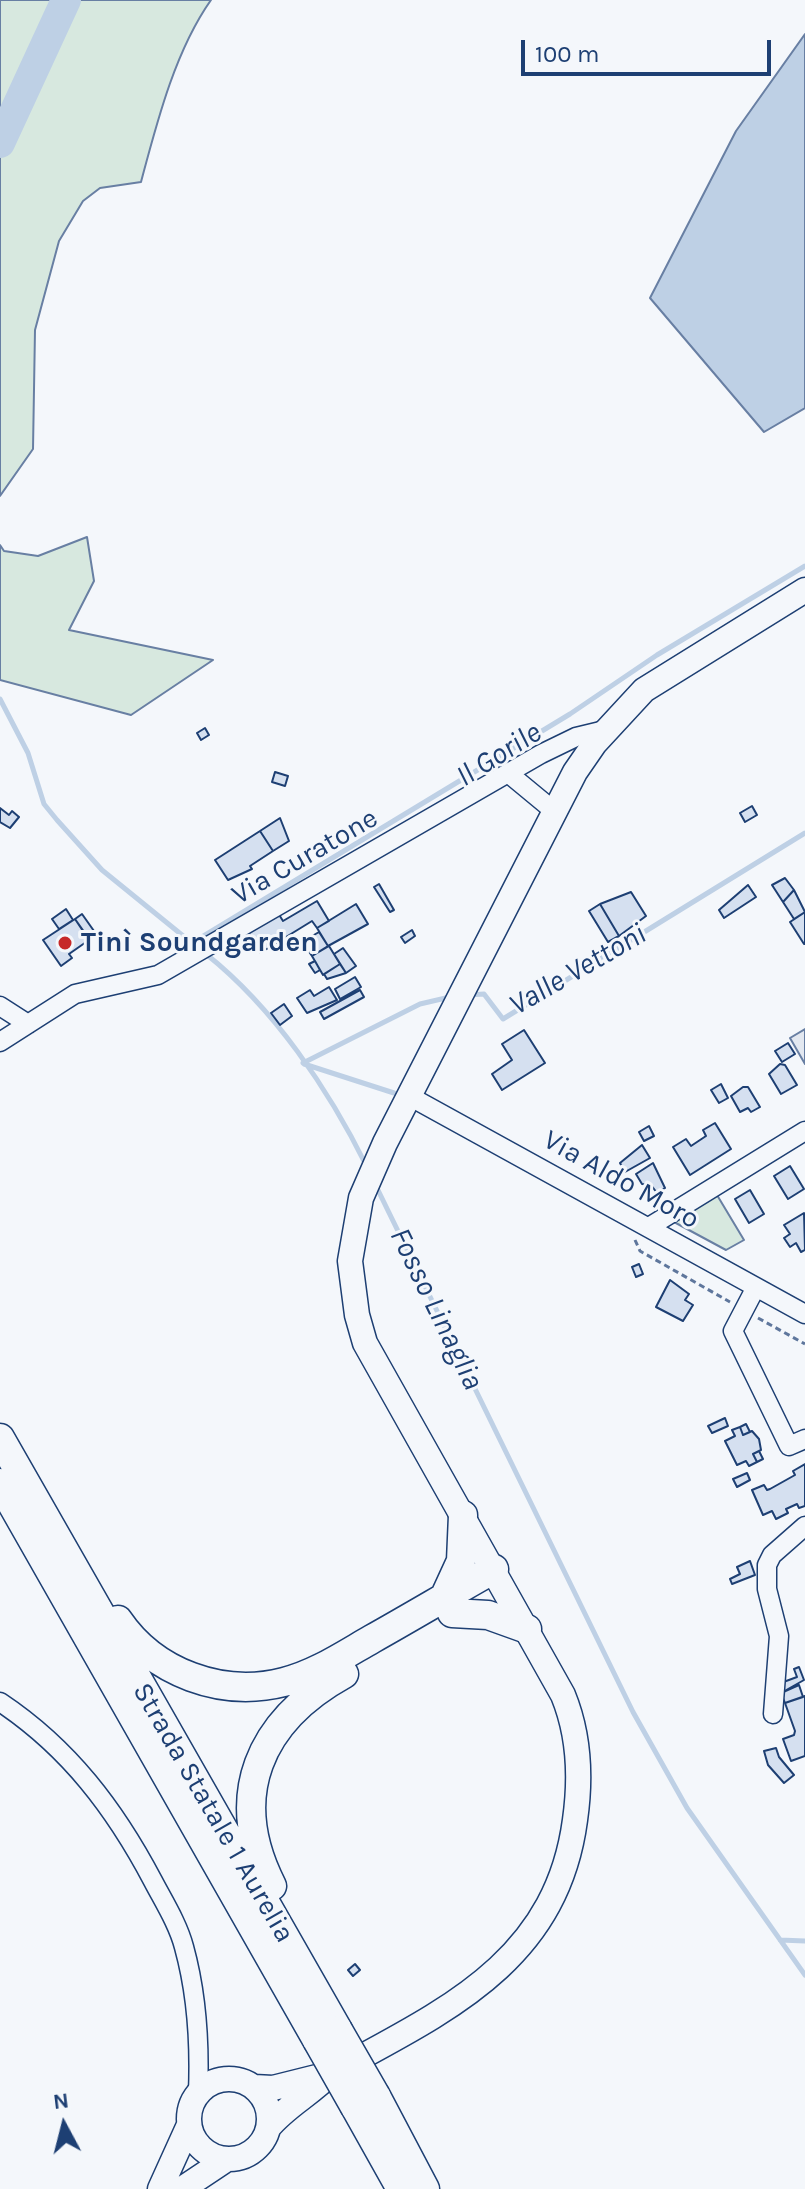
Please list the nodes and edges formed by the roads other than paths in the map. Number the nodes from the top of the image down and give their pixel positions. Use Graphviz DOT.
graph roads {
  1 [pos="805,590"];
  2 [pos="605,730"];
  3 [pos="508,773"];
  4 [pos="554,811"];
  5 [pos="0,1006"];
  6 [pos="28,1024"];
  7 [pos="0,1042"];
  8 [pos="409,1096"];
  9 [pos="805,1131"];
  10 [pos="649,1227"];
  11 [pos="756,1287"];
  12 [pos="802,1308"];
  13 [pos="0,1438"];
  14 [pos="805,1439"];
  15 [pos="0,1483"];
  16 [pos="463,1515"];
  17 [pos="805,1526"];
  18 [pos="70,1566"];
  19 [pos="498,1577"];
  20 [pos="448,1605"];
  21 [pos="527,1629"];
  22 [pos="0,1702"];
  23 [pos="773,1714"];
  24 [pos="273,1919"];
  25 [pos="327,2035"];
  26 [pos="330,2074"];
  27 [pos="254,2087"];
  28 [pos="198,2093"];
  29 [pos="365,2101"];
  30 [pos="189,2125"];
  31 [pos="268,2128"];
  32 [pos="227,2159"];
  33 [pos="160,2189"];
  34 [pos="182,2189"];
  35 [pos="401,2189"];
  36 [pos="425,2189"];
  1 -- 2 [label="main road"];
  2 -- 3 [label="street, Via Curatone"];
  2 -- 4 [label="main road"];
  3 -- 4 [label="street"];
  3 -- 6 [label="street, Via Curatone"];
  4 -- 8 [label="main road"];
  5 -- 6 [label="street"];
  6 -- 7 [label="street, Via Curatone"];
  8 -- 10 [label="street, Via Aldo Moro"];
  8 -- 16 [label="main road"];
  9 -- 10 [label="street"];
  10 -- 11 [label="street, Via Aldo Moro"];
  11 -- 12 [label="street, Via Aldo Moro"];
  11 -- 14 [label="street"];
  13 -- 18 [label="highway, Strada Statale 1 Aurelia"];
  15 -- 25 [label="highway, Strada Statale 1 Aurelia"];
  16 -- 19 [label="main road"];
  16 -- 20 [label="highway"];
  17 -- 23 [label="street"];
  18 -- 20 [label="highway"];
  18 -- 24 [label="highway, Strada Statale 1 Aurelia"];
  19 -- 20 [label="highway"];
  19 -- 21 [label="main road"];
  20 -- 21 [label="highway"];
  20 -- 24 [label="highway"];
  21 -- 26 [label="main road"];
  22 -- 28 [label="street"];
  24 -- 25 [label="highway, Strada Statale 1 Aurelia"];
  25 -- 29 [label="highway, Strada Statale 1 Aurelia, bridge"];
  26 -- 27 [label="main road"];
  26 -- 31 [label="main road"];
  27 -- 28 [label="main road"];
  27 -- 31 [label="main road"];
  28 -- 30 [label="main road"];
  29 -- 35 [label="highway, Strada Statale 1 Aurelia"];
  29 -- 36 [label="highway, Strada Statale 1 Aurelia"];
  30 -- 32 [label="main road"];
  30 -- 33 [label="main road"];
  31 -- 32 [label="main road"];
  32 -- 34 [label="main road"];
}
